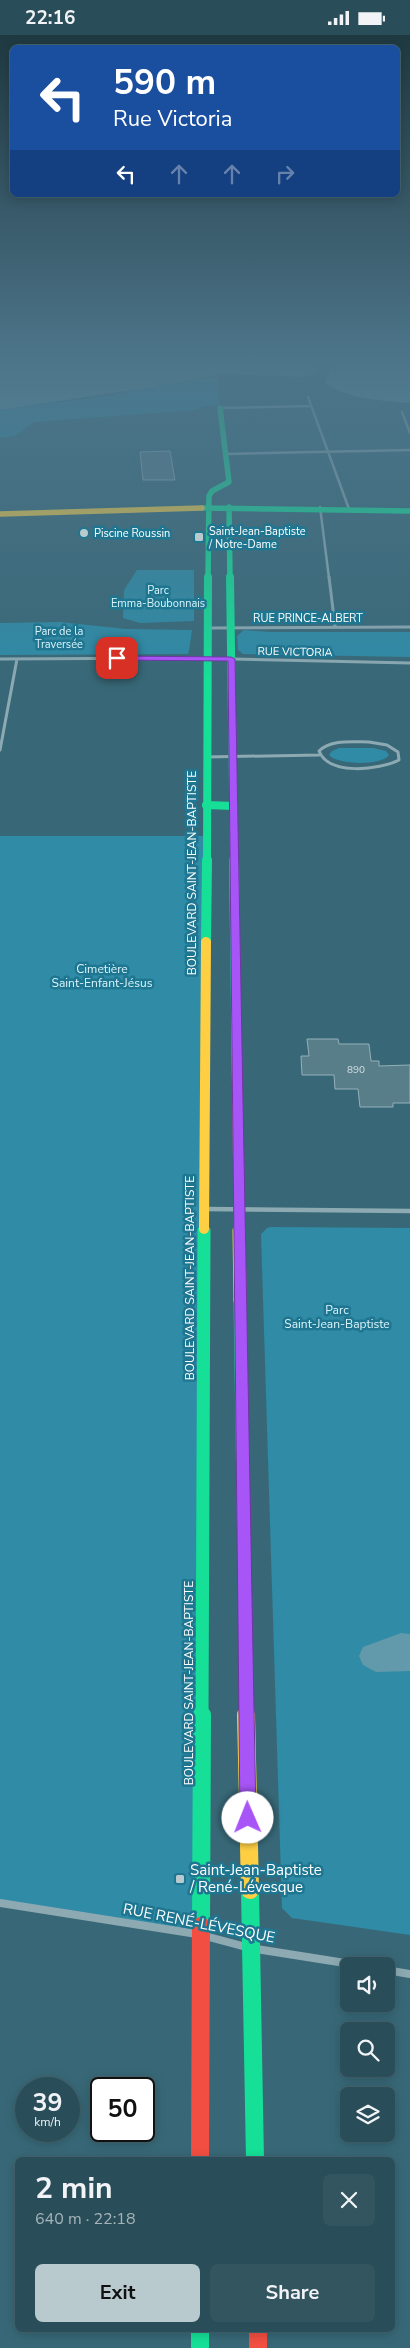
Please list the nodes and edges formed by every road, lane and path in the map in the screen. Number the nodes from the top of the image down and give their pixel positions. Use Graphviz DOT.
graph roads {
  1 [pos="228,469"];
  2 [pos="334,469"];
  3 [pos="230,507"];
  4 [pos="320,507"];
  5 [pos="210,508"];
  6 [pos="349,509"];
  7 [pos="410,511"];
  8 [pos="0,514"];
  9 [pos="209,571"];
  10 [pos="231,572"];
  11 [pos="335,626"];
  12 [pos="232,627"];
  13 [pos="410,627"];
  14 [pos="207,628"];
  15 [pos="207,658"];
  16 [pos="0,659"];
  17 [pos="17,659"];
  18 [pos="231,659"];
  19 [pos="410,663"];
  20 [pos="0,750"];
  21 [pos="319,755"];
  22 [pos="233,756"];
  23 [pos="206,757"];
  24 [pos="206,805"];
  25 [pos="234,806"];
  26 [pos="204,1209"];
  27 [pos="240,1209"];
  28 [pos="410,1211"];
  29 [pos="0,1903"];
  30 [pos="201,1934"];
  31 [pos="250,1948"];
  32 [pos="340,1962"];
  33 [pos="395,1972"];
  34 [pos="410,1974"];
  35 [pos="200,2157"];
  36 [pos="255,2157"];
  37 [pos="200,2332"];
  38 [pos="258,2332"];
  39 [pos="200,2348"];
  40 [pos="258,2348"];
  1 -- 5 [label="main road, BOULEVARD SAINT-JEAN-BAPTISTE"];
  2 -- 6 [label="street"];
  3 -- 4 [label="main road"];
  3 -- 5 [label="main road"];
  3 -- 10 [label="main road"];
  4 -- 6 [label="main road"];
  4 -- 11 [label="street"];
  5 -- 8 [label="main road"];
  5 -- 9 [label="main road, BOULEVARD SAINT-JEAN-BAPTISTE"];
  6 -- 7 [label="main road"];
  9 -- 10 [label="main road"];
  9 -- 14 [label="main road, BOULEVARD SAINT-JEAN-BAPTISTE"];
  10 -- 12 [label="main road"];
  11 -- 12 [label="street, RUE PRINCE-ALBERT"];
  11 -- 13 [label="street, RUE PRINCE-ALBERT"];
  12 -- 14 [label="street, RUE PRINCE-ALBERT"];
  12 -- 18 [label="main road"];
  14 -- 15 [label="main road, BOULEVARD SAINT-JEAN-BAPTISTE"];
  15 -- 17 [label="street, RUE VICTORIA"];
  15 -- 18 [label="street, RUE VICTORIA"];
  15 -- 23 [label="main road, BOULEVARD SAINT-JEAN-BAPTISTE"];
  16 -- 17 [label="street, RUE VICTORIA"];
  17 -- 20 [label="street"];
  18 -- 19 [label="street, RUE VICTORIA"];
  18 -- 22 [label="main road"];
  21 -- 21 [label="street"];
  21 -- 22 [label="street"];
  22 -- 23 [label="street"];
  22 -- 25 [label="main road"];
  23 -- 24 [label="main road, BOULEVARD SAINT-JEAN-BAPTISTE"];
  24 -- 25 [label="main road"];
  24 -- 26 [label="main road, BOULEVARD SAINT-JEAN-BAPTISTE"];
  25 -- 27 [label="main road"];
  26 -- 27 [label="street"];
  26 -- 30 [label="main road, BOULEVARD SAINT-JEAN-BAPTISTE"];
  27 -- 28 [label="street"];
  27 -- 31 [label="main road"];
  29 -- 30 [label="street, RUE RENÉ-LÉVESQUE"];
  30 -- 31 [label="street, RUE RENÉ-LÉVESQUE"];
  30 -- 35 [label="main road, BOULEVARD SAINT-JEAN-BAPTISTE"];
  31 -- 32 [label="street, RUE RENÉ-LÉVESQUE"];
  31 -- 36 [label="main road"];
  33 -- 34 [label="street"];
  37 -- 39 [label="main road"];
  38 -- 40 [label="main road"];
}
